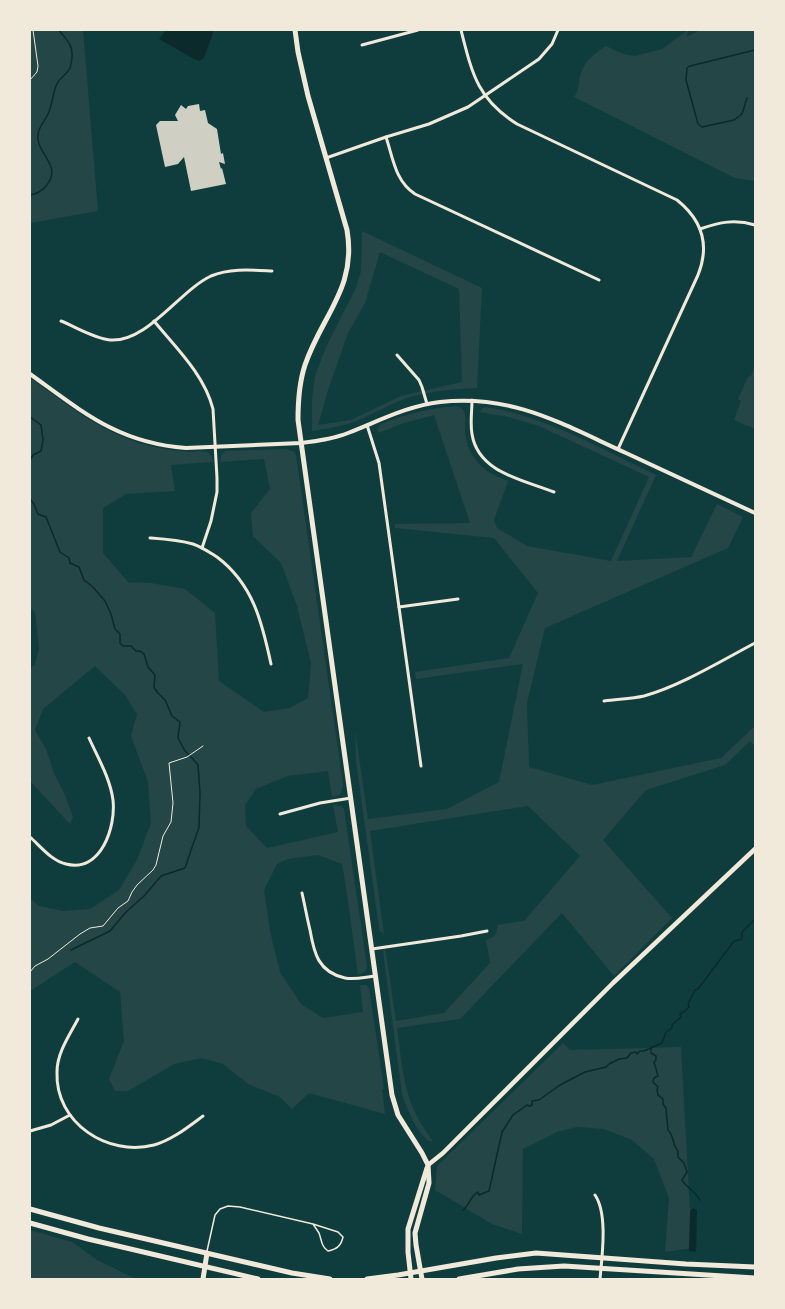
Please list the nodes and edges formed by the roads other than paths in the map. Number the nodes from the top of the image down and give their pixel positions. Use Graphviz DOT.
graph roads {
  1 [pos="295,30"];
  2 [pos="418,30"];
  3 [pos="461,30"];
  4 [pos="558,30"];
  5 [pos="362,45"];
  6 [pos="486,96"];
  7 [pos="386,137"];
  8 [pos="326,158"];
  9 [pos="755,225"];
  10 [pos="700,229"];
  11 [pos="272,271"];
  12 [pos="599,280"];
  13 [pos="61,321"];
  14 [pos="154,321"];
  15 [pos="397,355"];
  16 [pos="30,374"];
  17 [pos="472,400"];
  18 [pos="427,404"];
  19 [pos="367,424"];
  20 [pos="301,443"];
  21 [pos="215,448"];
  22 [pos="618,449"];
  23 [pos="554,492"];
  24 [pos="755,513"];
  25 [pos="150,538"];
  26 [pos="202,548"];
  27 [pos="458,599"];
  28 [pos="399,607"];
  29 [pos="755,643"];
  30 [pos="271,664"];
  31 [pos="604,701"];
  32 [pos="89,738"];
  33 [pos="422,766"];
  34 [pos="351,798"];
  35 [pos="280,814"];
  36 [pos="30,837"];
  37 [pos="755,849"];
  38 [pos="302,894"];
  39 [pos="487,931"];
  40 [pos="372,949"];
  41 [pos="376,976"];
  42 [pos="78,1019"];
  43 [pos="70,1115"];
  44 [pos="203,1116"];
  45 [pos="30,1131"];
  46 [pos="428,1165"];
  47 [pos="595,1195"];
  48 [pos="30,1209"];
  49 [pos="30,1224"];
  50 [pos="313,1224"];
  51 [pos="207,1252"];
  52 [pos="602,1257"];
  53 [pos="205,1266"];
  54 [pos="755,1267"];
  55 [pos="601,1269"];
  56 [pos="421,1271"];
  57 [pos="411,1273"];
  58 [pos="755,1278"];
  59 [pos="202,1279"];
  60 [pos="258,1279"];
  61 [pos="330,1279"];
  62 [pos="367,1279"];
  63 [pos="411,1279"];
  64 [pos="422,1279"];
  65 [pos="459,1279"];
  66 [pos="600,1279"];
  1 -- 8 [label="main road"];
  2 -- 5 [label="street"];
  3 -- 6 [label="street"];
  4 -- 6 [label="street"];
  6 -- 7 [label="street"];
  6 -- 10 [label="street"];
  7 -- 8 [label="street"];
  7 -- 12 [label="street"];
  8 -- 20 [label="main road"];
  9 -- 10 [label="street"];
  10 -- 22 [label="street"];
  11 -- 14 [label="street"];
  13 -- 14 [label="street"];
  14 -- 21 [label="street"];
  15 -- 18 [label="street"];
  16 -- 21 [label="street"];
  17 -- 18 [label="street"];
  17 -- 22 [label="street"];
  17 -- 23 [label="street"];
  18 -- 19 [label="street"];
  19 -- 20 [label="street"];
  19 -- 28 [label="street"];
  20 -- 21 [label="street"];
  20 -- 34 [label="main road"];
  21 -- 26 [label="street"];
  22 -- 24 [label="street"];
  25 -- 26 [label="street"];
  26 -- 30 [label="street"];
  27 -- 28 [label="street"];
  28 -- 33 [label="street"];
  29 -- 31 [label="street"];
  32 -- 36 [label="street"];
  34 -- 35 [label="street"];
  34 -- 40 [label="main road"];
  37 -- 46 [label="main road"];
  38 -- 41 [label="street"];
  39 -- 40 [label="street"];
  40 -- 41 [label="main road"];
  41 -- 46 [label="main road"];
  42 -- 43 [label="street"];
  43 -- 44 [label="street"];
  43 -- 45 [label="street"];
  46 -- 56 [label="main road"];
  46 -- 57 [label="main road"];
  47 -- 52 [label="street"];
  48 -- 51 [label="main road"];
  49 -- 53 [label="main road"];
  50 -- 50 [label="lane"];
  50 -- 51 [label="lane"];
  51 -- 53 [label="main road"];
  51 -- 61 [label="main road"];
  52 -- 54 [label="main road"];
  52 -- 55 [label="street"];
  52 -- 56 [label="main road"];
  53 -- 59 [label="main road"];
  53 -- 60 [label="main road"];
  55 -- 58 [label="main road"];
  55 -- 65 [label="main road"];
  55 -- 66 [label="street"];
  56 -- 57 [label="main road"];
  56 -- 64 [label="main road"];
  57 -- 62 [label="main road"];
  57 -- 63 [label="main road"];
}
